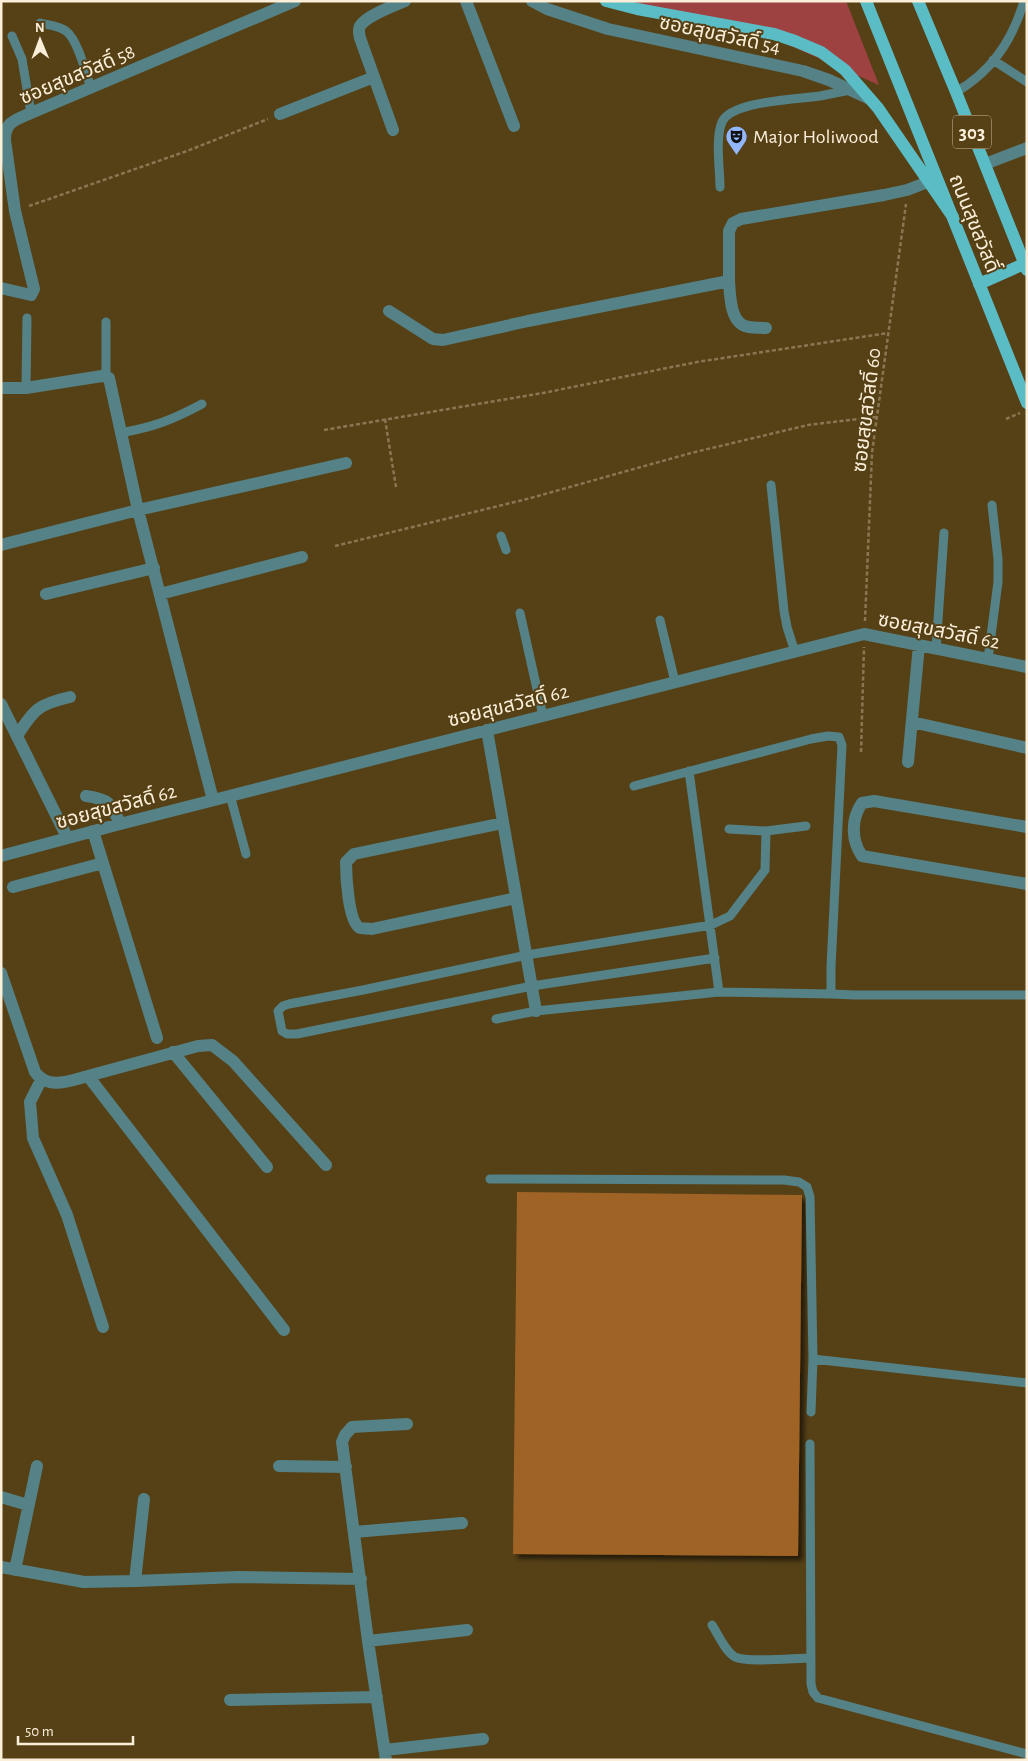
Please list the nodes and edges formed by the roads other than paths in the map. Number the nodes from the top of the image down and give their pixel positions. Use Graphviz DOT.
graph roads {
  1 [pos="295,1"];
  2 [pos="404,1"];
  3 [pos="466,1"];
  4 [pos="532,1"];
  5 [pos="606,1"];
  6 [pos="866,1"];
  7 [pos="918,1"];
  8 [pos="1024,1"];
  9 [pos="40,23"];
  10 [pos="12,36"];
  11 [pos="993,60"];
  12 [pos="374,77"];
  13 [pos="1027,82"];
  14 [pos="91,88"];
  15 [pos="850,90"];
  16 [pos="956,92"];
  17 [pos="870,98"];
  18 [pos="31,113"];
  19 [pos="280,114"];
  20 [pos="514,126"];
  21 [pos="393,130"];
  22 [pos="1027,148"];
  23 [pos="985,164"];
  24 [pos="928,182"];
  25 [pos="720,187"];
  26 [pos="953,217"];
  27 [pos="1026,266"];
  28 [pos="729,281"];
  29 [pos="979,284"];
  30 [pos="1,288"];
  31 [pos="389,311"];
  32 [pos="27,318"];
  33 [pos="106,322"];
  34 [pos="766,328"];
  35 [pos="106,376"];
  36 [pos="1,388"];
  37 [pos="26,388"];
  38 [pos="1027,403"];
  39 [pos="202,404"];
  40 [pos="120,433"];
  41 [pos="346,463"];
  42 [pos="771,485"];
  43 [pos="992,505"];
  44 [pos="138,510"];
  45 [pos="944,533"];
  46 [pos="501,536"];
  47 [pos="1,545"];
  48 [pos="506,550"];
  49 [pos="302,557"];
  50 [pos="154,568"];
  51 [pos="46,594"];
  52 [pos="160,594"];
  53 [pos="520,613"];
  54 [pos="660,620"];
  55 [pos="919,646"];
  56 [pos="936,649"];
  57 [pos="795,652"];
  58 [pos="988,659"];
  59 [pos="1027,667"];
  60 [pos="675,682"];
  61 [pos="70,697"];
  62 [pos="1,704"];
  63 [pos="543,716"];
  64 [pos="912,722"];
  65 [pos="487,730"];
  66 [pos="17,736"];
  67 [pos="1027,748"];
  68 [pos="908,762"];
  69 [pos="689,771"];
  70 [pos="634,786"];
  71 [pos="230,795"];
  72 [pos="86,796"];
  73 [pos="213,800"];
  74 [pos="503,823"];
  75 [pos="120,824"];
  76 [pos="806,826"];
  77 [pos="1027,827"];
  78 [pos="729,829"];
  79 [pos="92,831"];
  80 [pos="766,831"];
  81 [pos="67,837"];
  82 [pos="246,854"];
  83 [pos="1,856"];
  84 [pos="103,863"];
  85 [pos="1027,884"];
  86 [pos="13,887"];
  87 [pos="516,898"];
  88 [pos="710,925"];
  89 [pos="527,955"];
  90 [pos="715,958"];
  91 [pos="1,973"];
  92 [pos="532,986"];
  93 [pos="719,992"];
  94 [pos="831,994"];
  95 [pos="1027,995"];
  96 [pos="536,1011"];
  97 [pos="496,1020"];
  98 [pos="157,1038"];
  99 [pos="173,1052"];
  100 [pos="88,1076"];
  101 [pos="41,1080"];
  102 [pos="326,1165"];
  103 [pos="267,1167"];
  104 [pos="490,1179"];
  105 [pos="103,1326"];
  106 [pos="284,1330"];
  107 [pos="813,1359"];
  108 [pos="1027,1383"];
  109 [pos="811,1412"];
  110 [pos="407,1424"];
  111 [pos="810,1444"];
  112 [pos="37,1466"];
  113 [pos="279,1466"];
  114 [pos="346,1466"];
  115 [pos="1,1497"];
  116 [pos="144,1499"];
  117 [pos="28,1505"];
  118 [pos="462,1523"];
  119 [pos="354,1532"];
  120 [pos="1,1567"];
  121 [pos="15,1570"];
  122 [pos="361,1578"];
  123 [pos="135,1582"];
  124 [pos="712,1625"];
  125 [pos="467,1630"];
  126 [pos="368,1641"];
  127 [pos="811,1658"];
  128 [pos="377,1697"];
  129 [pos="230,1700"];
  130 [pos="483,1738"];
  131 [pos="386,1755"];
  132 [pos="1022,1755"];
  1 -- 14 [label="street, ซอยสุขสวัสดิ์ 58"];
  2 -- 12 [label="street"];
  3 -- 20 [label="street"];
  4 -- 15 [label="street, ซอยสุขสวัสดิ์ 54"];
  5 -- 17 [label="main road"];
  6 -- 26 [label="main road, ถนนสุขสวัสดิ์ / 303"];
  7 -- 16 [label="main road, ถนนสุขสวัสดิ์ / 303"];
  8 -- 11 [label="lane"];
  9 -- 14 [label="lane"];
  10 -- 18 [label="lane"];
  11 -- 13 [label="lane"];
  11 -- 16 [label="lane"];
  12 -- 19 [label="street"];
  12 -- 21 [label="street"];
  14 -- 18 [label="street, ซอยสุขสวัสดิ์ 58"];
  15 -- 17 [label="street, ซอยสุขสวัสดิ์ 54"];
  15 -- 25 [label="lane"];
  16 -- 23 [label="main road, ถนนสุขสวัสดิ์ / 303"];
  17 -- 24 [label="main road"];
  18 -- 30 [label="street, ซอยสุขสวัสดิ์ 58"];
  22 -- 23 [label="street"];
  23 -- 27 [label="main road, ถนนสุขสวัสดิ์ / 303"];
  24 -- 26 [label="main road"];
  24 -- 28 [label="street"];
  26 -- 29 [label="main road, ถนนสุขสวัสดิ์ / 303"];
  27 -- 29 [label="main road"];
  28 -- 31 [label="street"];
  28 -- 34 [label="street"];
  29 -- 38 [label="main road, ถนนสุขสวัสดิ์ / 303"];
  32 -- 37 [label="lane"];
  33 -- 35 [label="lane"];
  35 -- 37 [label="street"];
  35 -- 40 [label="street"];
  36 -- 37 [label="street"];
  39 -- 40 [label="lane"];
  40 -- 44 [label="street"];
  41 -- 44 [label="street"];
  42 -- 57 [label="lane"];
  43 -- 58 [label="lane"];
  44 -- 47 [label="street"];
  44 -- 50 [label="street"];
  45 -- 56 [label="lane"];
  46 -- 48 [label="lane"];
  49 -- 52 [label="street"];
  50 -- 51 [label="street"];
  50 -- 52 [label="street"];
  52 -- 73 [label="street"];
  53 -- 63 [label="lane"];
  54 -- 60 [label="lane"];
  55 -- 56 [label="street, ซอยสุขสวัสดิ์ 62"];
  55 -- 57 [label="street, ซอยสุขสวัสดิ์ 62"];
  55 -- 64 [label="street"];
  56 -- 58 [label="street, ซอยสุขสวัสดิ์ 62"];
  57 -- 60 [label="street, ซอยสุขสวัสดิ์ 62"];
  58 -- 59 [label="street, ซอยสุขสวัสดิ์ 62"];
  60 -- 63 [label="street, ซอยสุขสวัสดิ์ 62"];
  61 -- 66 [label="street"];
  62 -- 66 [label="street"];
  63 -- 65 [label="street, ซอยสุขสวัสดิ์ 62"];
  64 -- 67 [label="street"];
  64 -- 68 [label="street"];
  65 -- 71 [label="street, ซอยสุขสวัสดิ์ 62"];
  65 -- 74 [label="street"];
  66 -- 81 [label="street"];
  69 -- 70 [label="lane"];
  69 -- 88 [label="lane"];
  69 -- 94 [label="lane"];
  71 -- 73 [label="street, ซอยสุขสวัสดิ์ 62"];
  71 -- 82 [label="lane"];
  72 -- 75 [label="street"];
  73 -- 75 [label="street, ซอยสุขสวัสดิ์ 62"];
  74 -- 87 [label="street"];
  74 -- 87 [label="street"];
  75 -- 79 [label="street, ซอยสุขสวัสดิ์ 62"];
  76 -- 80 [label="lane"];
  77 -- 85 [label="street"];
  78 -- 80 [label="lane"];
  79 -- 81 [label="street, ซอยสุขสวัสดิ์ 62"];
  79 -- 84 [label="street"];
  80 -- 88 [label="lane"];
  81 -- 83 [label="street, ซอยสุขสวัสดิ์ 62"];
  84 -- 86 [label="street"];
  84 -- 98 [label="street"];
  87 -- 89 [label="street"];
  88 -- 89 [label="lane"];
  88 -- 90 [label="lane"];
  89 -- 92 [label="street"];
  89 -- 92 [label="lane"];
  90 -- 92 [label="lane"];
  90 -- 93 [label="lane"];
  91 -- 101 [label="street"];
  92 -- 96 [label="street"];
  93 -- 94 [label="lane"];
  93 -- 96 [label="lane"];
  94 -- 95 [label="lane"];
  96 -- 97 [label="lane"];
  99 -- 100 [label="street"];
  99 -- 102 [label="street"];
  99 -- 103 [label="street"];
  100 -- 101 [label="street"];
  100 -- 106 [label="street"];
  101 -- 105 [label="street"];
  104 -- 107 [label="lane"];
  107 -- 108 [label="lane"];
  107 -- 109 [label="lane"];
  110 -- 114 [label="street"];
  111 -- 127 [label="lane"];
  112 -- 117 [label="street"];
  113 -- 114 [label="street"];
  114 -- 119 [label="street"];
  115 -- 117 [label="street"];
  116 -- 123 [label="street"];
  117 -- 121 [label="street"];
  118 -- 119 [label="street"];
  119 -- 122 [label="street"];
  120 -- 121 [label="street"];
  121 -- 123 [label="street"];
  122 -- 123 [label="street"];
  122 -- 126 [label="street"];
  124 -- 127 [label="lane"];
  125 -- 126 [label="street"];
  126 -- 128 [label="street"];
  127 -- 132 [label="lane"];
  128 -- 129 [label="street"];
  128 -- 131 [label="street"];
  130 -- 131 [label="street"];
}
